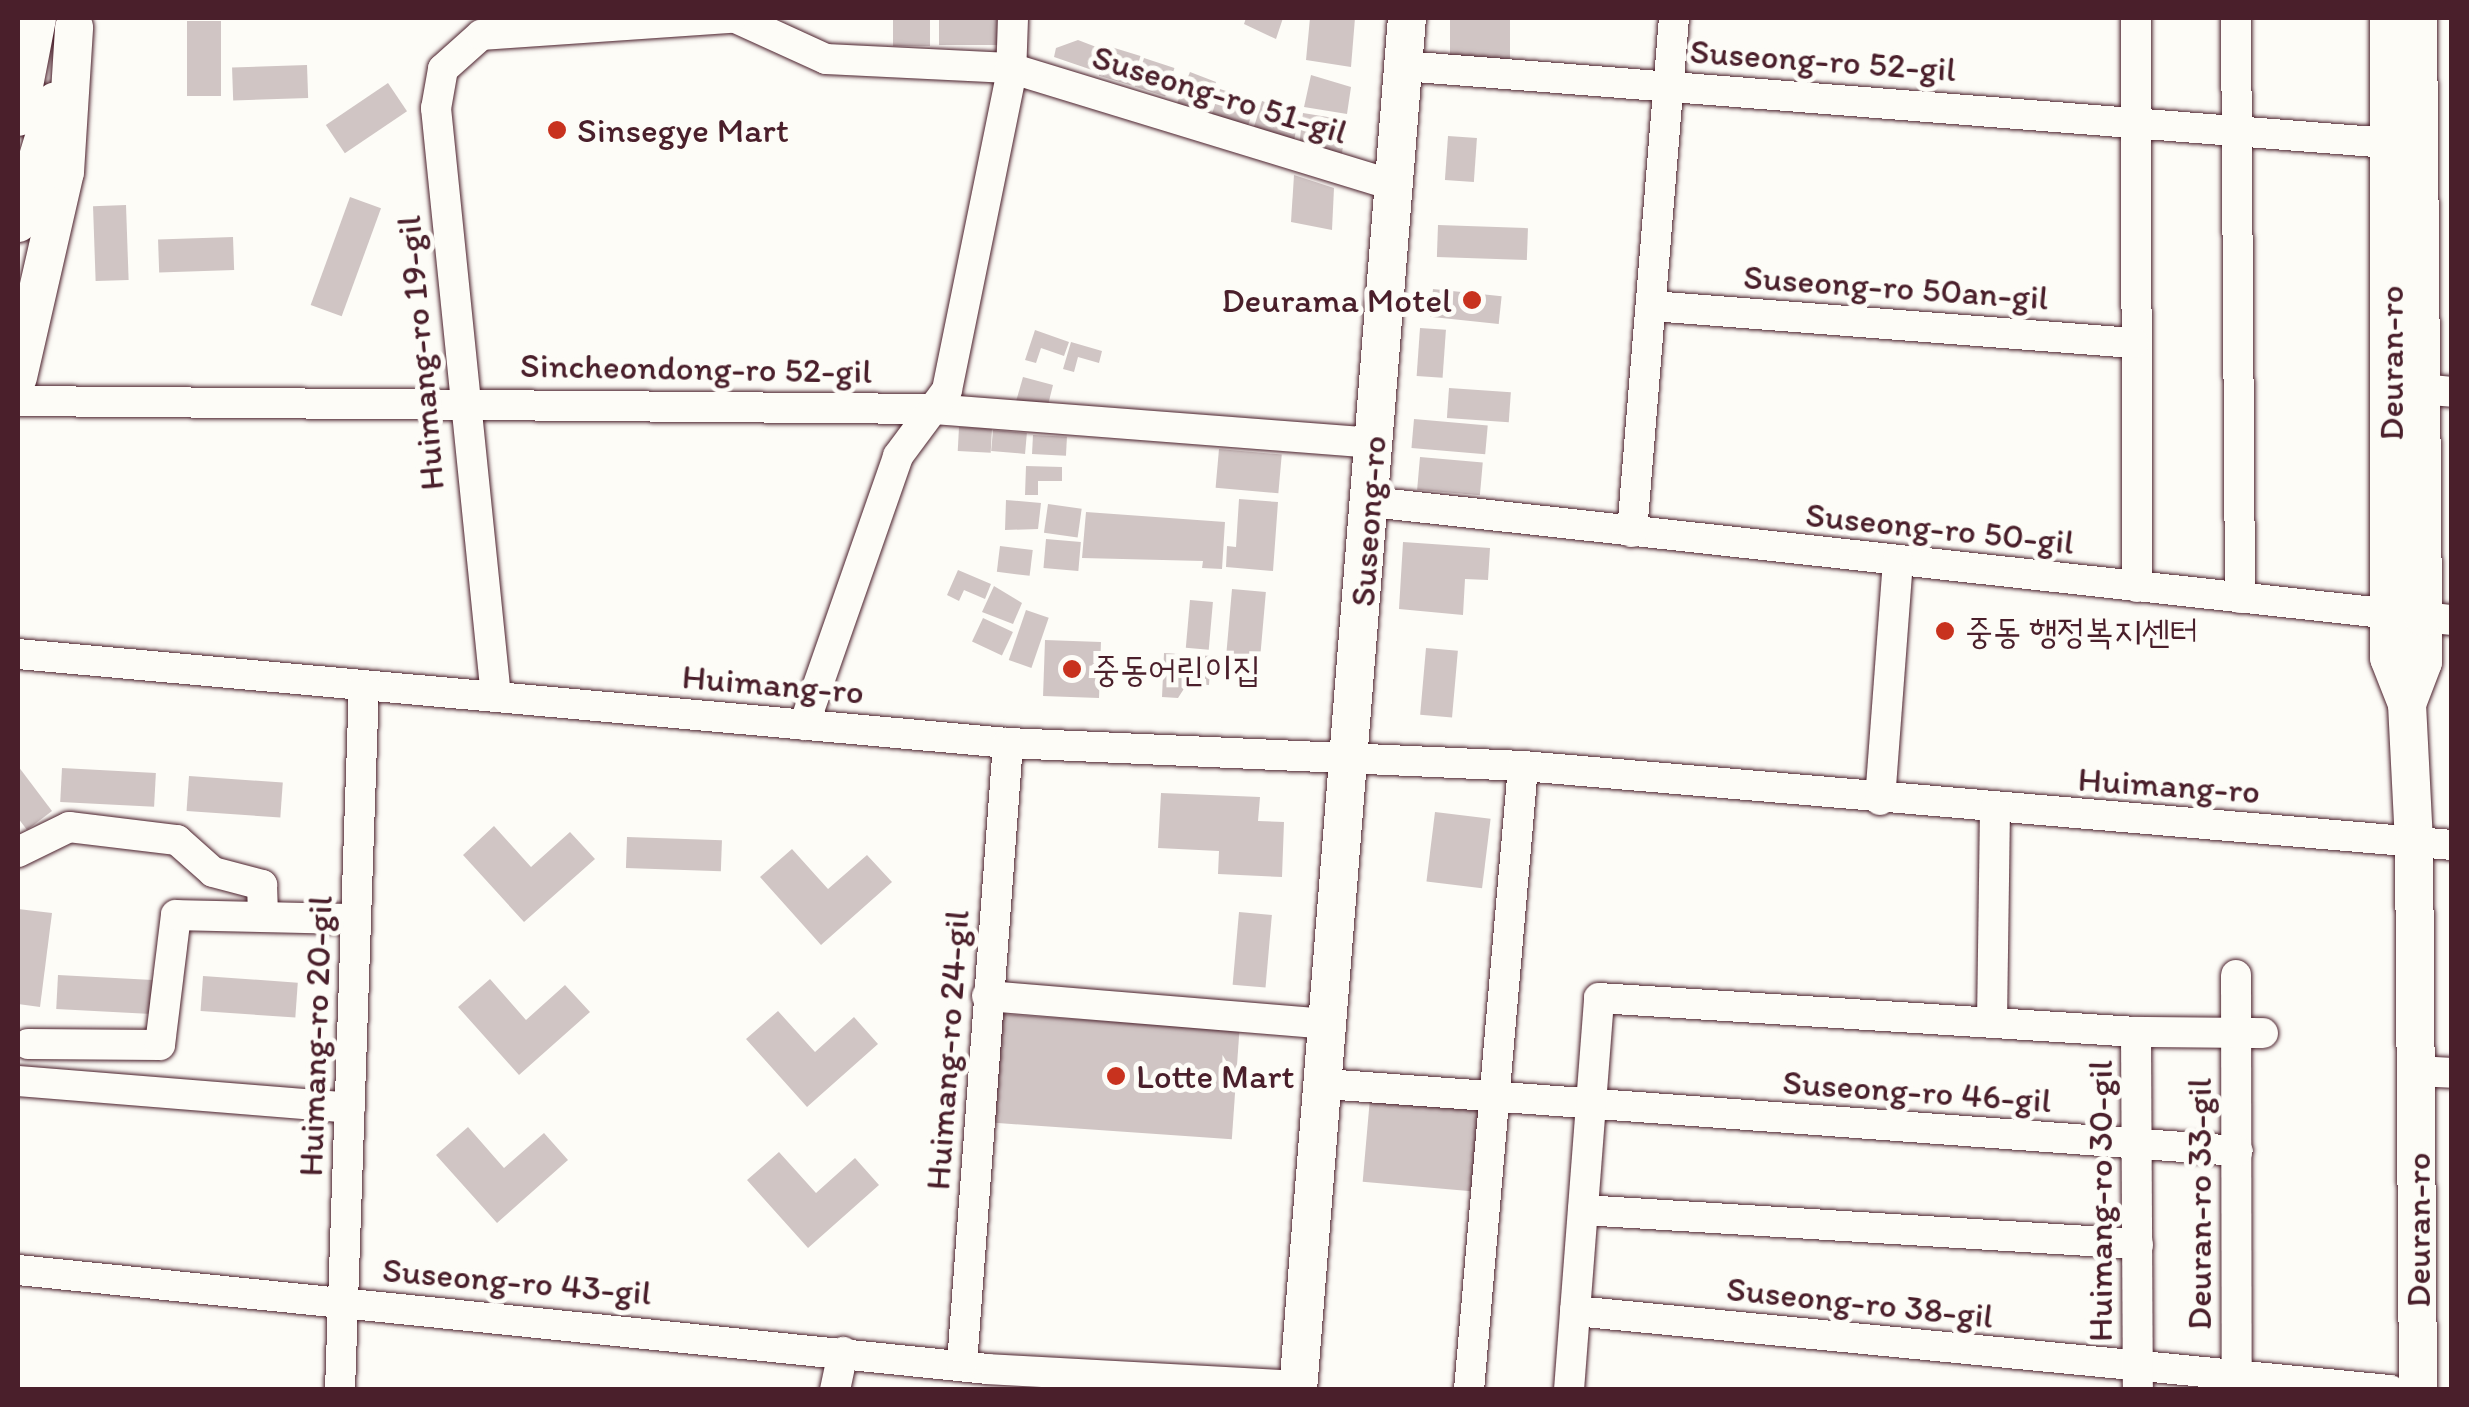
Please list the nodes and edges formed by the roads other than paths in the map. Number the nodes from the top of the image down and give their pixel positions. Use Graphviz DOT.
graph roads {
  1 [pos="37,18"];
  2 [pos="733,18"];
  3 [pos="1013,18"];
  4 [pos="1407,18"];
  5 [pos="1674,18"];
  6 [pos="2136,18"];
  7 [pos="2236,18"];
  8 [pos="2389,18"];
  9 [pos="2418,18"];
  10 [pos="75,22"];
  11 [pos="479,26"];
  12 [pos="1403,66"];
  13 [pos="1010,68"];
  14 [pos="1668,86"];
  15 [pos="18,117"];
  16 [pos="2136,120"];
  17 [pos="2237,125"];
  18 [pos="2389,143"];
  19 [pos="1393,186"];
  20 [pos="18,223"];
  21 [pos="1652,306"];
  22 [pos="2134,343"];
  23 [pos="18,377"];
  24 [pos="2436,390"];
  25 [pos="18,401"];
  26 [pos="460,402"];
  27 [pos="933,409"];
  28 [pos="1373,444"];
  29 [pos="1371,502"];
  30 [pos="1632,532"];
  31 [pos="1898,561"];
  32 [pos="2136,587"];
  33 [pos="2240,598"];
  34 [pos="2422,617"];
  35 [pos="18,654"];
  36 [pos="364,686"];
  37 [pos="496,698"];
  38 [pos="804,724"];
  39 [pos="1008,742"];
  40 [pos="1352,757"];
  41 [pos="1523,766"];
  42 [pos="1880,800"];
  43 [pos="1995,810"];
  44 [pos="2414,841"];
  45 [pos="2452,845"];
  46 [pos="18,852"];
  47 [pos="263,916"];
  48 [pos="356,919"];
  49 [pos="2236,975"];
  50 [pos="988,996"];
  51 [pos="1992,1023"];
  52 [pos="1330,1024"];
  53 [pos="2136,1032"];
  54 [pos="2249,1033"];
  55 [pos="28,1044"];
  56 [pos="2434,1072"];
  57 [pos="18,1081"];
  58 [pos="1324,1084"];
  59 [pos="1490,1096"];
  60 [pos="1590,1105"];
  61 [pos="350,1108"];
  62 [pos="2138,1144"];
  63 [pos="2238,1151"];
  64 [pos="1582,1210"];
  65 [pos="2138,1244"];
  66 [pos="18,1270"];
  67 [pos="344,1302"];
  68 [pos="1575,1311"];
  69 [pos="843,1352"];
  70 [pos="978,1374"];
  71 [pos="2138,1378"];
  72 [pos="2237,1382"];
  73 [pos="1298,1388"];
  74 [pos="340,1390"];
  75 [pos="835,1390"];
  76 [pos="1469,1390"];
  77 [pos="1569,1390"];
  78 [pos="2390,1390"];
  79 [pos="2418,1390"];
  1 -- 15 [label="main road"];
  2 -- 11 [label="street, Suseong-ro 51-gil"];
  2 -- 13 [label="street, Suseong-ro 51-gil"];
  3 -- 13 [label="street"];
  4 -- 12 [label="main road, Suseong-ro"];
  5 -- 14 [label="street"];
  6 -- 16 [label="street"];
  7 -- 17 [label="street"];
  8 -- 18 [label="main road, Deuran-ro"];
  9 -- 24 [label="main road, Deuran-ro"];
  10 -- 20 [label="main road"];
  10 -- 23 [label="main road"];
  11 -- 26 [label="street, Huimang-ro 19-gil"];
  12 -- 14 [label="street, Suseong-ro 52-gil"];
  12 -- 19 [label="main road, Suseong-ro"];
  13 -- 19 [label="street, Suseong-ro 51-gil"];
  13 -- 27 [label="street"];
  14 -- 16 [label="street, Suseong-ro 52-gil"];
  14 -- 21 [label="street"];
  16 -- 17 [label="street, Suseong-ro 52-gil"];
  16 -- 22 [label="street"];
  17 -- 18 [label="street, Suseong-ro 52-gil"];
  17 -- 33 [label="street"];
  18 -- 34 [label="main road, Deuran-ro"];
  19 -- 28 [label="main road, Suseong-ro"];
  21 -- 22 [label="street, Suseong-ro 50an-gil"];
  21 -- 30 [label="street"];
  22 -- 32 [label="street"];
  24 -- 34 [label="main road, Deuran-ro"];
  25 -- 26 [label="street, Sincheondong-ro 52-gil"];
  26 -- 27 [label="street, Sincheondong-ro 52-gil"];
  26 -- 37 [label="street, Huimang-ro 19-gil"];
  27 -- 28 [label="street, Sincheondong-ro 52-gil"];
  27 -- 38 [label="street"];
  28 -- 29 [label="main road, Suseong-ro"];
  29 -- 30 [label="street, Suseong-ro 50-gil"];
  29 -- 40 [label="main road, Suseong-ro"];
  30 -- 31 [label="street, Suseong-ro 50-gil"];
  31 -- 32 [label="street, Suseong-ro 50-gil"];
  31 -- 42 [label="street"];
  32 -- 33 [label="street, Suseong-ro 50-gil"];
  33 -- 34 [label="street, Suseong-ro 50-gil"];
  34 -- 44 [label="main road, Deuran-ro"];
  35 -- 36 [label="street, Huimang-ro"];
  36 -- 37 [label="street, Huimang-ro"];
  36 -- 48 [label="street, Huimang-ro 20-gil"];
  37 -- 38 [label="street, Huimang-ro"];
  38 -- 39 [label="street, Huimang-ro"];
  39 -- 40 [label="street, Huimang-ro"];
  39 -- 50 [label="street, Huimang-ro 24-gil"];
  40 -- 41 [label="street, Huimang-ro"];
  40 -- 52 [label="main road, Suseong-ro"];
  41 -- 42 [label="street, Huimang-ro"];
  41 -- 59 [label="street"];
  42 -- 43 [label="street, Huimang-ro"];
  43 -- 44 [label="street, Huimang-ro"];
  43 -- 51 [label="street"];
  44 -- 45 [label="street, Huimang-ro"];
  44 -- 56 [label="main road, Deuran-ro"];
  46 -- 47 [label="street"];
  47 -- 48 [label="street"];
  47 -- 55 [label="street"];
  48 -- 61 [label="street, Huimang-ro 20-gil"];
  49 -- 54 [label="street, Deuran-ro 33-gil"];
  50 -- 52 [label="street"];
  50 -- 70 [label="street, Huimang-ro 24-gil"];
  51 -- 53 [label="street, Huimang-ro 30-gil"];
  51 -- 60 [label="street, Suseong-ro 46-gil"];
  52 -- 58 [label="main road, Suseong-ro"];
  53 -- 54 [label="street"];
  53 -- 62 [label="street, Huimang-ro 30-gil"];
  54 -- 63 [label="street, Deuran-ro 33-gil"];
  56 -- 79 [label="main road, Deuran-ro"];
  57 -- 61 [label="street"];
  58 -- 59 [label="street, Suseong-ro 46-gil"];
  58 -- 73 [label="main road, Suseong-ro"];
  59 -- 60 [label="street, Suseong-ro 46-gil"];
  59 -- 76 [label="street"];
  60 -- 62 [label="street, Suseong-ro 46-gil"];
  60 -- 64 [label="street"];
  61 -- 67 [label="street, Huimang-ro 20-gil"];
  62 -- 63 [label="street, Suseong-ro 46-gil"];
  62 -- 65 [label="street, Huimang-ro 30-gil"];
  63 -- 72 [label="street, Deuran-ro 33-gil"];
  64 -- 65 [label="street, Suseong-ro 38-gil"];
  64 -- 68 [label="street"];
  65 -- 71 [label="street, Huimang-ro 30-gil"];
  66 -- 67 [label="street, Suseong-ro 43-gil"];
  67 -- 69 [label="street, Suseong-ro 43-gil"];
  67 -- 74 [label="street, Huimang-ro 20-gil"];
  68 -- 71 [label="street, Suseong-ro 38-gil"];
  68 -- 77 [label="street"];
  69 -- 70 [label="street, Suseong-ro 43-gil"];
  69 -- 75 [label="street"];
  70 -- 73 [label="street, Suseong-ro 43-gil"];
  71 -- 72 [label="street, Deuran-ro 33-gil"];
  72 -- 78 [label="street, Deuran-ro 33-gil"];
}
